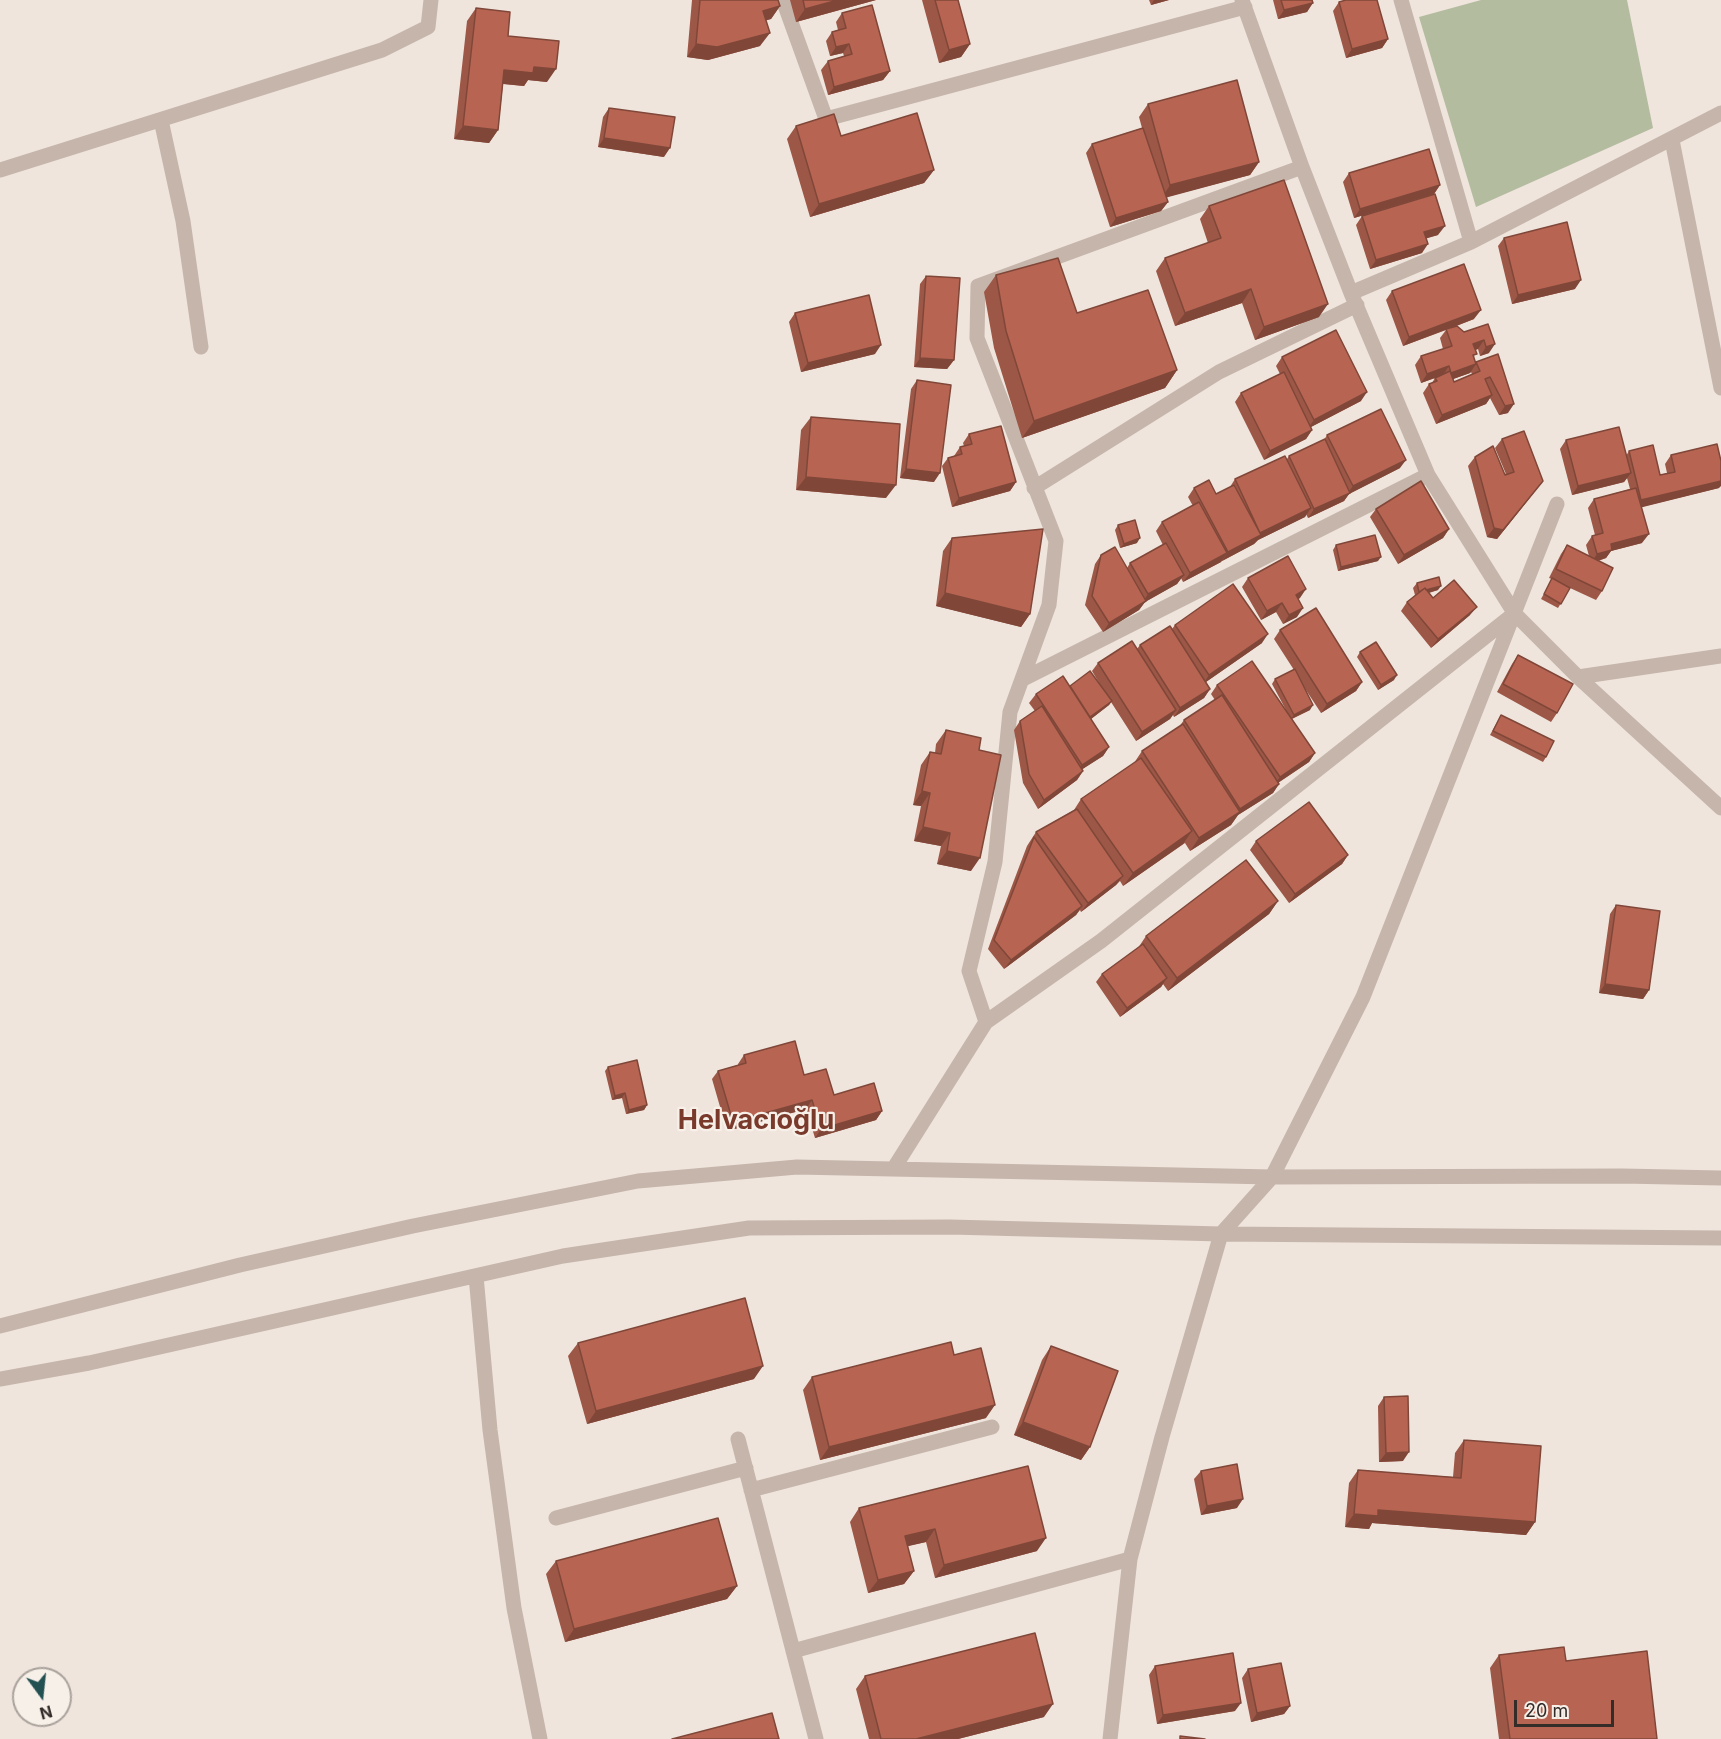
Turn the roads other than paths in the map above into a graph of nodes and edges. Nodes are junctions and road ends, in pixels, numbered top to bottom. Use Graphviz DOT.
graph roads {
  1 [pos="431,0"];
  2 [pos="783,0"];
  3 [pos="1401,0"];
  4 [pos="1244,3"];
  5 [pos="1721,113"];
  6 [pos="161,120"];
  7 [pos="1672,140"];
  8 [pos="1302,167"];
  9 [pos="0,170"];
  10 [pos="1471,242"];
  11 [pos="1354,299"];
  12 [pos="201,347"];
  13 [pos="1721,388"];
  14 [pos="1428,475"];
  15 [pos="1034,488"];
  16 [pos="1557,504"];
  17 [pos="1515,614"];
  18 [pos="1721,656"];
  19 [pos="1578,676"];
  20 [pos="1023,679"];
  21 [pos="1721,808"];
  22 [pos="986,1022"];
  23 [pos="894,1168"];
  24 [pos="1272,1177"];
  25 [pos="1721,1178"];
  26 [pos="1221,1234"];
  27 [pos="1721,1238"];
  28 [pos="476,1276"];
  29 [pos="0,1326"];
  30 [pos="0,1379"];
  31 [pos="992,1427"];
  32 [pos="738,1439"];
  33 [pos="746,1468"];
  34 [pos="752,1490"];
  35 [pos="556,1518"];
  36 [pos="1130,1559"];
  37 [pos="793,1651"];
  38 [pos="540,1739"];
  39 [pos="816,1739"];
  40 [pos="1110,1739"];
  1 -- 6 [label="street"];
  2 -- 4 [label="street"];
  3 -- 10 [label="street"];
  4 -- 8 [label="street"];
  5 -- 7 [label="street"];
  6 -- 9 [label="street"];
  6 -- 12 [label="street"];
  7 -- 10 [label="street"];
  7 -- 13 [label="street"];
  8 -- 11 [label="street"];
  8 -- 15 [label="street"];
  10 -- 11 [label="street"];
  11 -- 14 [label="street"];
  11 -- 15 [label="street"];
  14 -- 17 [label="street"];
  14 -- 20 [label="street"];
  15 -- 20 [label="street"];
  16 -- 17 [label="street"];
  17 -- 19 [label="street"];
  17 -- 22 [label="street"];
  17 -- 24 [label="street"];
  18 -- 19 [label="street"];
  19 -- 21 [label="street"];
  20 -- 22 [label="street"];
  22 -- 23 [label="street"];
  23 -- 24 [label="street"];
  23 -- 29 [label="street"];
  24 -- 25 [label="street"];
  24 -- 26 [label="street"];
  26 -- 27 [label="street"];
  26 -- 28 [label="street"];
  26 -- 36 [label="street"];
  28 -- 30 [label="street"];
  28 -- 38 [label="street"];
  31 -- 34 [label="street"];
  32 -- 33 [label="street"];
  33 -- 34 [label="street"];
  33 -- 35 [label="street"];
  34 -- 37 [label="street"];
  36 -- 37 [label="street"];
  36 -- 40 [label="street"];
  37 -- 39 [label="street"];
}
